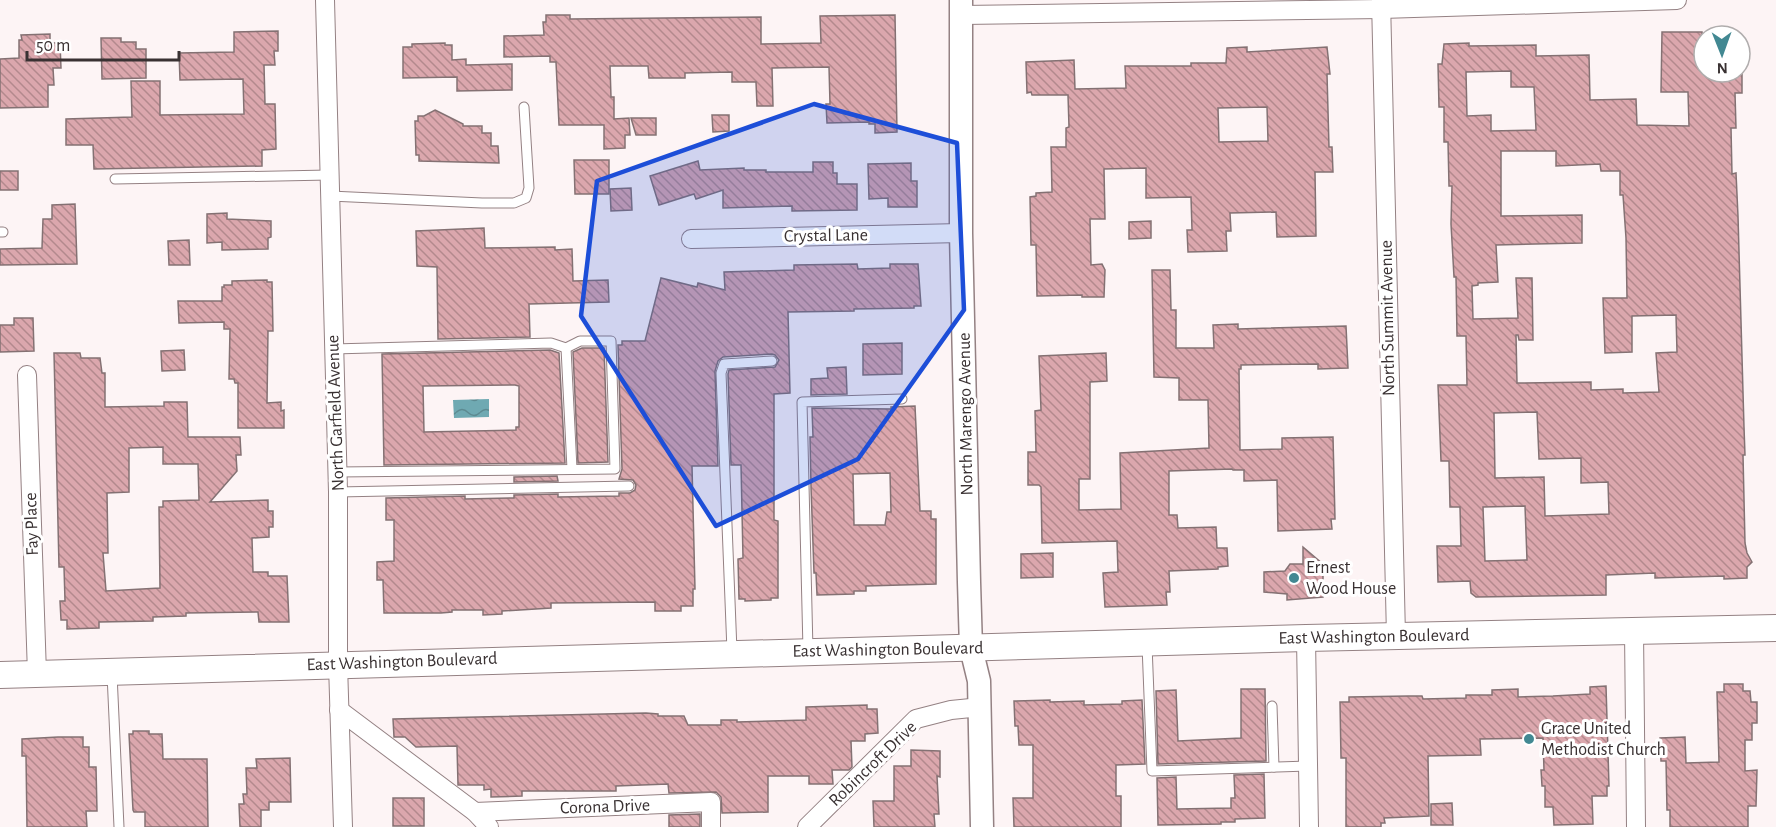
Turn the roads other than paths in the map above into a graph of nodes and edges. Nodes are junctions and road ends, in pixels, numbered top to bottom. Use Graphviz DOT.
graph roads {
  1 [pos="325,0"];
  2 [pos="1677,0"];
  3 [pos="1382,4"];
  4 [pos="962,7"];
  5 [pos="524,107"];
  6 [pos="329,176"];
  7 [pos="115,179"];
  8 [pos="330,196"];
  9 [pos="961,233"];
  10 [pos="691,239"];
  11 [pos="566,348"];
  12 [pos="333,349"];
  13 [pos="772,360"];
  14 [pos="27,375"];
  15 [pos="902,399"];
  16 [pos="572,470"];
  17 [pos="337,472"];
  18 [pos="629,486"];
  19 [pos="338,492"];
  20 [pos="1776,628"];
  21 [pos="1634,630"];
  22 [pos="1396,636"];
  23 [pos="1306,638"];
  24 [pos="1146,643"];
  25 [pos="971,648"];
  26 [pos="808,652"];
  27 [pos="733,654"];
  28 [pos="338,664"];
  29 [pos="112,671"];
  30 [pos="37,674"];
  31 [pos="0,675"];
  32 [pos="1272,706"];
  33 [pos="981,707"];
  34 [pos="339,710"];
  35 [pos="1308,766"];
  36 [pos="1274,767"];
  37 [pos="475,812"];
  38 [pos="119,827"];
  39 [pos="343,827"];
  40 [pos="489,827"];
  41 [pos="711,827"];
  42 [pos="807,827"];
  43 [pos="982,827"];
  44 [pos="1309,827"];
  45 [pos="1636,827"];
  1 -- 6 [label="street, North Garfield Avenue"];
  2 -- 3 [label="street"];
  3 -- 4 [label="street"];
  3 -- 22 [label="street, North Summit Avenue"];
  4 -- 9 [label="street, North Marengo Avenue"];
  5 -- 8 [label="lane"];
  6 -- 7 [label="lane"];
  6 -- 8 [label="street, North Garfield Avenue"];
  8 -- 12 [label="street, North Garfield Avenue"];
  9 -- 10 [label="street, Crystal Lane"];
  9 -- 25 [label="street, North Marengo Avenue"];
  11 -- 12 [label="lane"];
  11 -- 16 [label="lane"];
  11 -- 16 [label="lane"];
  12 -- 17 [label="street, North Garfield Avenue"];
  13 -- 27 [label="lane"];
  14 -- 30 [label="street, Fay Place"];
  15 -- 26 [label="lane"];
  16 -- 17 [label="lane"];
  17 -- 19 [label="street, North Garfield Avenue"];
  18 -- 19 [label="lane"];
  19 -- 28 [label="street, North Garfield Avenue"];
  20 -- 21 [label="main road, East Washington Boulevard"];
  21 -- 22 [label="main road, East Washington Boulevard"];
  21 -- 45 [label="street"];
  22 -- 23 [label="main road, East Washington Boulevard"];
  23 -- 24 [label="main road, East Washington Boulevard"];
  23 -- 35 [label="street"];
  24 -- 25 [label="main road, East Washington Boulevard"];
  24 -- 36 [label="lane"];
  25 -- 26 [label="main road, East Washington Boulevard"];
  25 -- 33 [label="street, North Marengo Avenue"];
  26 -- 27 [label="main road, East Washington Boulevard"];
  27 -- 28 [label="main road, East Washington Boulevard"];
  28 -- 29 [label="main road, East Washington Boulevard"];
  28 -- 34 [label="street, North Garfield Avenue"];
  29 -- 30 [label="main road, East Washington Boulevard"];
  29 -- 38 [label="lane"];
  30 -- 31 [label="main road, East Washington Boulevard"];
  32 -- 36 [label="lane"];
  33 -- 42 [label="street, Robincroft Drive"];
  33 -- 43 [label="street, North Marengo Avenue"];
  34 -- 37 [label="street"];
  34 -- 39 [label="street, North Garfield Avenue"];
  35 -- 36 [label="lane"];
  35 -- 44 [label="street"];
  37 -- 40 [label="street"];
  37 -- 41 [label="street, Corona Drive"];
}
